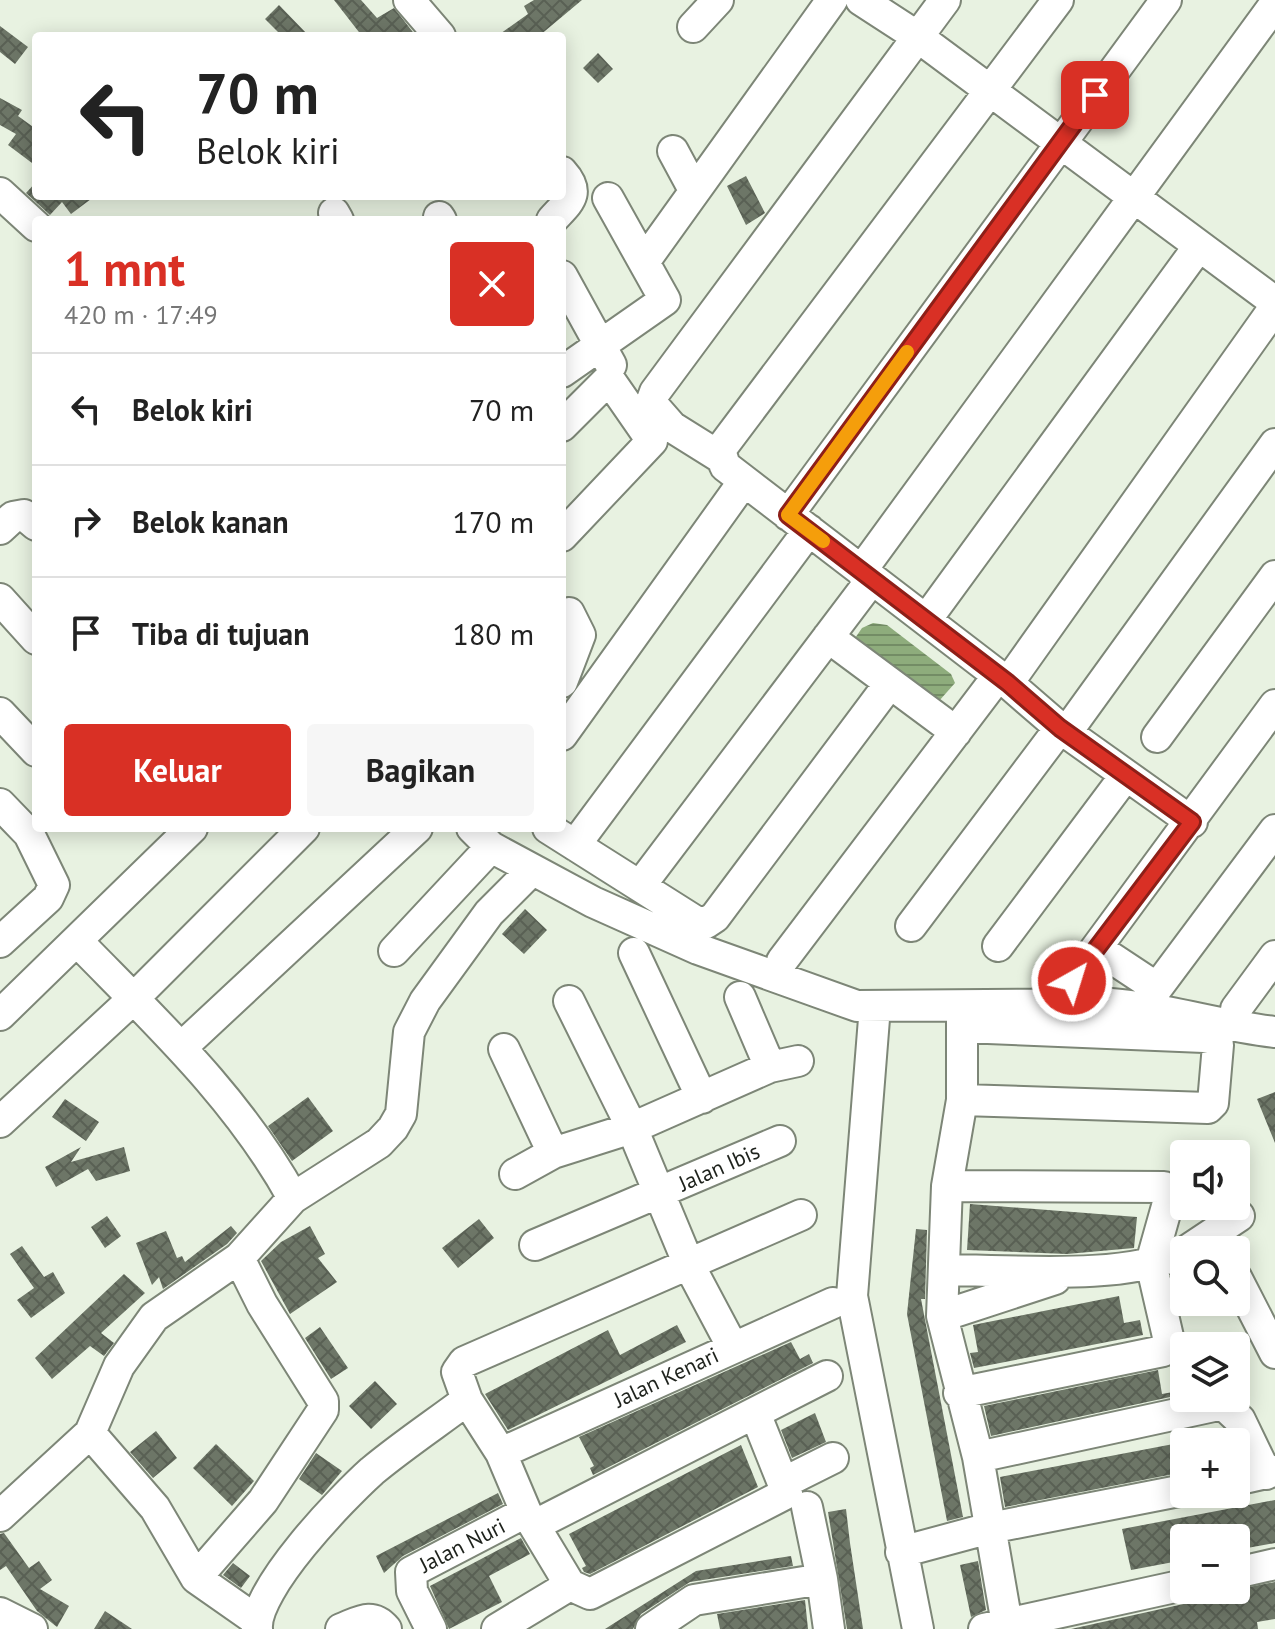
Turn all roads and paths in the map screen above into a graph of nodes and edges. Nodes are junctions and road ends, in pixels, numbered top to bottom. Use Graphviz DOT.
graph roads {
  1 [pos="409,0"];
  2 [pos="718,0"];
  3 [pos="832,0"];
  4 [pos="861,0"];
  5 [pos="945,0"];
  6 [pos="1058,0"];
  7 [pos="1166,0"];
  8 [pos="1270,22"];
  9 [pos="693,27"];
  10 [pos="437,32"];
  11 [pos="918,37"];
  12 [pos="990,91"];
  13 [pos="1059,143"];
  14 [pos="673,151"];
  15 [pos="566,177"];
  16 [pos="694,190"];
  17 [pos="0,193"];
  18 [pos="1132,197"];
  19 [pos="608,198"];
  20 [pos="556,216"];
  21 [pos="32,222"];
  22 [pos="1199,246"];
  23 [pos="644,262"];
  24 [pos="566,283"];
  25 [pos="1275,304"];
  26 [pos="601,347"];
  27 [pos="566,369"];
  28 [pos="639,406"];
  29 [pos="566,422"];
  30 [pos="1275,444"];
  31 [pos="720,457"];
  32 [pos="744,481"];
  33 [pos="32,522"];
  34 [pos="798,523"];
  35 [pos="0,529"];
  36 [pos="566,532"];
  37 [pos="866,575"];
  38 [pos="1275,576"];
  39 [pos="0,599"];
  40 [pos="569,613"];
  41 [pos="926,620"];
  42 [pos="32,635"];
  43 [pos="828,637"];
  44 [pos="566,672"];
  45 [pos="1003,679"];
  46 [pos="890,683"];
  47 [pos="1275,705"];
  48 [pos="0,713"];
  49 [pos="566,729"];
  50 [pos="1063,730"];
  51 [pos="956,732"];
  52 [pos="1157,737"];
  53 [pos="32,747"];
  54 [pos="1126,775"];
  55 [pos="0,804"];
  56 [pos="1192,822"];
  57 [pos="32,829"];
  58 [pos="1275,830"];
  59 [pos="34,832"];
  60 [pos="188,832"];
  61 [pos="300,832"];
  62 [pos="413,832"];
  63 [pos="554,832"];
  64 [pos="481,834"];
  65 [pos="575,845"];
  66 [pos="532,870"];
  67 [pos="640,886"];
  68 [pos="911,926"];
  69 [pos="77,941"];
  70 [pos="0,942"];
  71 [pos="998,946"];
  72 [pos="1098,949"];
  73 [pos="394,951"];
  74 [pos="634,953"];
  75 [pos="782,961"];
  76 [pos="1270,975"];
  77 [pos="1072,981"];
  78 [pos="740,997"];
  79 [pos="133,999"];
  80 [pos="569,1001"];
  81 [pos="875,1006"];
  82 [pos="1236,1009"];
  83 [pos="0,1015"];
  84 [pos="962,1016"];
  85 [pos="1275,1032"];
  86 [pos="183,1046"];
  87 [pos="504,1049"];
  88 [pos="702,1098"];
  89 [pos="962,1100"];
  90 [pos="0,1122"];
  91 [pos="632,1128"];
  92 [pos="780,1141"];
  93 [pos="553,1153"];
  94 [pos="515,1174"];
  95 [pos="947,1186"];
  96 [pos="659,1194"];
  97 [pos="293,1198"];
  98 [pos="801,1215"];
  99 [pos="1234,1220"];
  100 [pos="1213,1236"];
  101 [pos="535,1245"];
  102 [pos="1170,1257"];
  103 [pos="239,1258"];
  104 [pos="1151,1263"];
  105 [pos="689,1265"];
  106 [pos="945,1270"];
  107 [pos="1080,1271"];
  108 [pos="833,1303"];
  109 [pos="1250,1304"];
  110 [pos="942,1316"];
  111 [pos="732,1346"];
  112 [pos="1275,1353"];
  113 [pos="827,1376"];
  114 [pos="959,1393"];
  115 [pos="473,1409"];
  116 [pos="755,1413"];
  117 [pos="90,1433"];
  118 [pos="501,1453"];
  119 [pos="978,1457"];
  120 [pos="833,1458"];
  121 [pos="1270,1472"];
  122 [pos="1250,1477"];
  123 [pos="785,1482"];
  124 [pos="1170,1493"];
  125 [pos="807,1507"];
  126 [pos="0,1516"];
  127 [pos="531,1519"];
  128 [pos="990,1528"];
  129 [pos="901,1552"];
  130 [pos="1275,1564"];
  131 [pos="1250,1570"];
  132 [pos="196,1578"];
  133 [pos="822,1579"];
  134 [pos="570,1585"];
  135 [pos="1170,1588"];
  136 [pos="0,1613"];
  137 [pos="256,1624"];
  138 [pos="996,1626"];
  139 [pos="32,1629"];
  140 [pos="341,1629"];
  141 [pos="386,1629"];
  142 [pos="431,1629"];
  143 [pos="497,1629"];
  144 [pos="651,1629"];
  145 [pos="829,1629"];
  146 [pos="918,1629"];
  1 -- 10 [label="street"];
  2 -- 9 [label="street"];
  3 -- 16 [label="street"];
  4 -- 11 [label="street"];
  5 -- 11 [label="street"];
  6 -- 12 [label="street"];
  7 -- 13 [label="street"];
  8 -- 18 [label="street"];
  11 -- 12 [label="street"];
  11 -- 31 [label="street"];
  12 -- 13 [label="street"];
  12 -- 31 [label="street"];
  13 -- 18 [label="street"];
  13 -- 34 [label="street"];
  14 -- 16 [label="street"];
  15 -- 20 [label="street"];
  16 -- 23 [label="street"];
  17 -- 21 [label="street"];
  18 -- 22 [label="street"];
  18 -- 37 [label="street"];
  19 -- 23 [label="street"];
  22 -- 25 [label="street"];
  22 -- 41 [label="street"];
  23 -- 26 [label="street"];
  24 -- 26 [label="street"];
  25 -- 45 [label="street"];
  26 -- 27 [label="street"];
  26 -- 28 [label="street"];
  29 -- 36 [label="street"];
  30 -- 50 [label="street"];
  31 -- 32 [label="street"];
  32 -- 34 [label="street"];
  32 -- 49 [label="street"];
  33 -- 35 [label="street"];
  34 -- 37 [label="street"];
  34 -- 65 [label="street"];
  37 -- 41 [label="street"];
  37 -- 43 [label="street"];
  38 -- 52 [label="street"];
  39 -- 42 [label="street"];
  40 -- 44 [label="street"];
  41 -- 45 [label="street"];
  43 -- 46 [label="street"];
  43 -- 67 [label="street"];
  45 -- 50 [label="street"];
  45 -- 51 [label="street"];
  46 -- 51 [label="street"];
  46 -- 67 [label="street"];
  47 -- 56 [label="street"];
  48 -- 53 [label="street"];
  50 -- 54 [label="street"];
  50 -- 68 [label="street"];
  51 -- 75 [label="street"];
  54 -- 56 [label="street"];
  54 -- 71 [label="street"];
  55 -- 57 [label="street"];
  56 -- 72 [label="street"];
  58 -- 72 [label="street"];
  59 -- 70 [label="street"];
  60 -- 69 [label="street"];
  61 -- 79 [label="street"];
  62 -- 86 [label="street"];
  63 -- 65 [label="street"];
  64 -- 66 [label="street"];
  64 -- 73 [label="street"];
  65 -- 67 [label="street"];
  66 -- 81 [label="street"];
  66 -- 97 [label="street"];
  69 -- 79 [label="street"];
  69 -- 83 [label="street"];
  72 -- 77 [label="street"];
  74 -- 88 [label="street"];
  76 -- 82 [label="street"];
  78 -- 88 [label="street"];
  79 -- 86 [label="street"];
  79 -- 90 [label="street"];
  80 -- 91 [label="street"];
  81 -- 84 [label="street"];
  81 -- 129 [label="street"];
  84 -- 85 [label="street"];
  84 -- 89 [label="street"];
  84 -- 89 [label="street"];
  86 -- 97 [label="street"];
  87 -- 93 [label="street"];
  88 -- 91 [label="street"];
  89 -- 95 [label="street"];
  91 -- 93 [label="street"];
  91 -- 96 [label="street"];
  92 -- 96 [label="street, Jalan Ibis"];
  93 -- 94 [label="street"];
  95 -- 104 [label="street"];
  95 -- 106 [label="street"];
  96 -- 101 [label="street, Jalan Ibis"];
  96 -- 105 [label="street"];
  97 -- 103 [label="street"];
  98 -- 105 [label="street"];
  99 -- 100 [label="street"];
  102 -- 104 [label="street"];
  103 -- 117 [label="street"];
  103 -- 132 [label="street"];
  104 -- 107 [label="street"];
  104 -- 114 [label="street"];
  105 -- 111 [label="street"];
  105 -- 115 [label="street"];
  106 -- 107 [label="street"];
  106 -- 110 [label="street"];
  107 -- 110 [label="street"];
  108 -- 111 [label="street, Jalan Kenari"];
  109 -- 112 [label="street"];
  110 -- 114 [label="street"];
  111 -- 118 [label="street, Jalan Kenari"];
  113 -- 116 [label="street"];
  114 -- 119 [label="street"];
  115 -- 118 [label="street"];
  115 -- 137 [label="street"];
  116 -- 123 [label="street"];
  116 -- 127 [label="street"];
  117 -- 126 [label="street"];
  117 -- 132 [label="street"];
  118 -- 127 [label="street"];
  119 -- 121 [label="street"];
  119 -- 128 [label="street"];
  120 -- 123 [label="street"];
  121 -- 122 [label="street"];
  123 -- 134 [label="street"];
  124 -- 128 [label="street"];
  125 -- 133 [label="street"];
  127 -- 134 [label="street"];
  127 -- 142 [label="street, Jalan Nuri"];
  128 -- 129 [label="street"];
  128 -- 138 [label="street"];
  129 -- 146 [label="street"];
  130 -- 131 [label="street"];
  132 -- 137 [label="street"];
  133 -- 144 [label="street"];
  133 -- 145 [label="street"];
  134 -- 143 [label="street"];
  135 -- 138 [label="street"];
  136 -- 139 [label="street"];
  140 -- 141 [label="street"];
}
